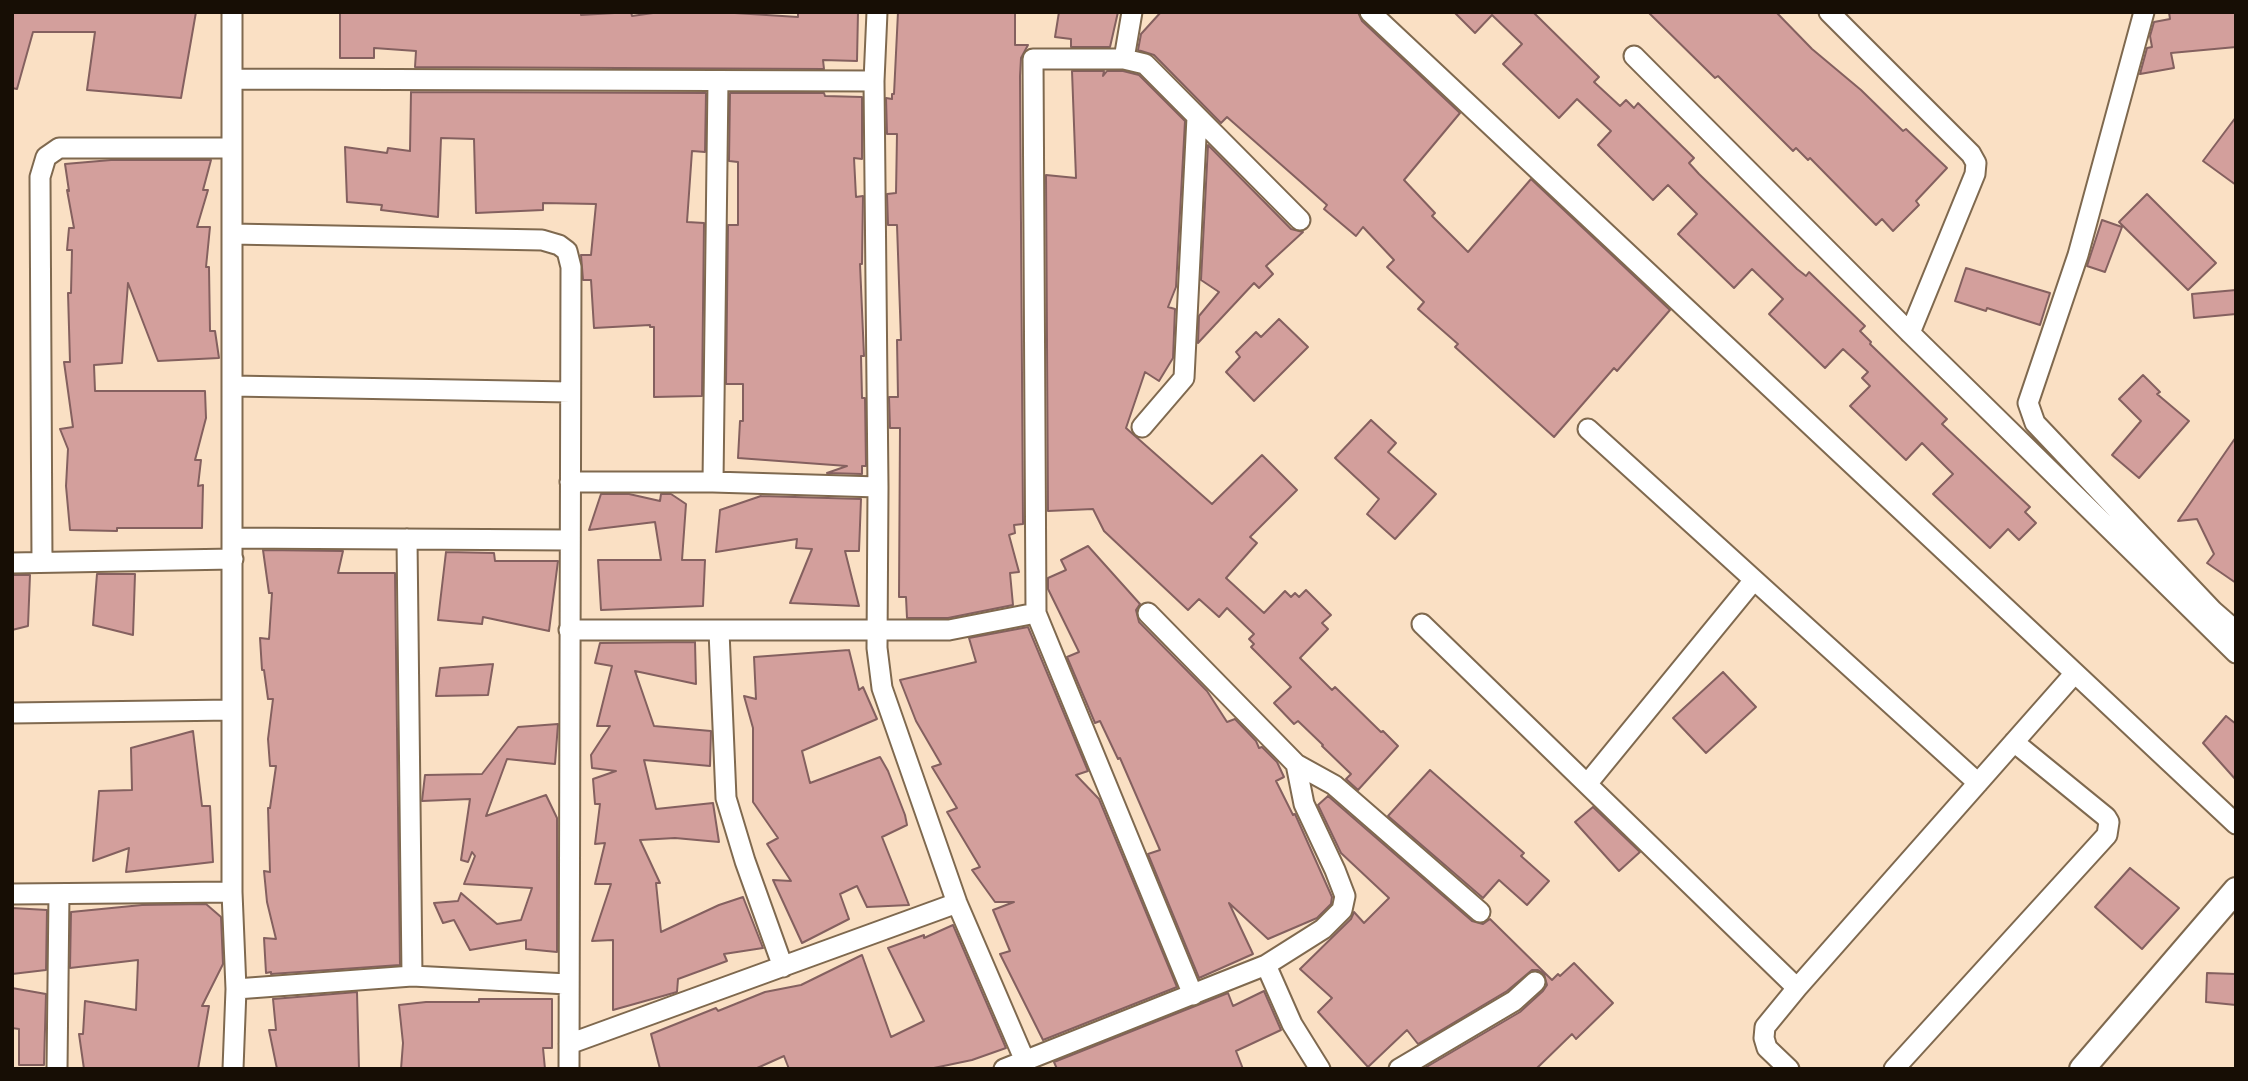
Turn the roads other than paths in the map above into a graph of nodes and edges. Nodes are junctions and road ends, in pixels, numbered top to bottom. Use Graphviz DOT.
graph roads {
  1 [pos="232,12"];
  2 [pos="877,12"];
  3 [pos="1132,12"];
  4 [pos="1370,12"];
  5 [pos="1829,12"];
  6 [pos="2144,12"];
  7 [pos="1634,56"];
  8 [pos="1124,59"];
  9 [pos="232,79"];
  10 [pos="718,81"];
  11 [pos="874,82"];
  12 [pos="1197,117"];
  13 [pos="232,148"];
  14 [pos="1300,220"];
  15 [pos="232,234"];
  16 [pos="1910,333"];
  17 [pos="232,386"];
  18 [pos="570,392"];
  19 [pos="1142,427"];
  20 [pos="1588,429"];
  21 [pos="570,482"];
  22 [pos="713,482"];
  23 [pos="878,487"];
  24 [pos="232,538"];
  25 [pos="407,539"];
  26 [pos="569,540"];
  27 [pos="233,559"];
  28 [pos="42,562"];
  29 [pos="12,563"];
  30 [pos="1754,580"];
  31 [pos="1036,613"];
  32 [pos="1148,613"];
  33 [pos="1422,624"];
  34 [pos="569,630"];
  35 [pos="719,631"];
  36 [pos="2236,631"];
  37 [pos="877,632"];
  38 [pos="2236,653"];
  39 [pos="2075,673"];
  40 [pos="232,709"];
  41 [pos="12,713"];
  42 [pos="2014,741"];
  43 [pos="1296,764"];
  44 [pos="1978,783"];
  45 [pos="1587,784"];
  46 [pos="2236,824"];
  47 [pos="2236,890"];
  48 [pos="232,891"];
  49 [pos="12,894"];
  50 [pos="59,894"];
  51 [pos="957,904"];
  52 [pos="1480,912"];
  53 [pos="1266,965"];
  54 [pos="783,967"];
  55 [pos="412,976"];
  56 [pos="1535,982"];
  57 [pos="568,984"];
  58 [pos="1797,988"];
  59 [pos="236,989"];
  60 [pos="1193,995"];
  61 [pos="569,1044"];
  62 [pos="1025,1061"];
  63 [pos="57,1069"];
  64 [pos="233,1069"];
  65 [pos="569,1069"];
  66 [pos="1004,1069"];
  67 [pos="1320,1069"];
  68 [pos="1399,1069"];
  69 [pos="1789,1069"];
  70 [pos="1894,1069"];
  71 [pos="2082,1069"];
  1 -- 9 [label="street"];
  2 -- 11 [label="street"];
  3 -- 8 [label="street"];
  4 -- 39 [label="street"];
  5 -- 16 [label="street"];
  6 -- 36 [label="street"];
  7 -- 16 [label="street"];
  8 -- 12 [label="street"];
  8 -- 31 [label="street"];
  9 -- 10 [label="street"];
  9 -- 13 [label="street"];
  10 -- 11 [label="street"];
  10 -- 22 [label="street"];
  11 -- 23 [label="street"];
  12 -- 14 [label="street"];
  12 -- 19 [label="street"];
  13 -- 15 [label="street"];
  13 -- 28 [label="street"];
  15 -- 17 [label="street"];
  15 -- 18 [label="street"];
  16 -- 38 [label="street"];
  17 -- 18 [label="street"];
  17 -- 24 [label="street"];
  18 -- 21 [label="street"];
  20 -- 30 [label="street"];
  21 -- 22 [label="street"];
  21 -- 26 [label="street"];
  22 -- 23 [label="street"];
  23 -- 37 [label="street"];
  24 -- 25 [label="street"];
  24 -- 27 [label="street"];
  25 -- 26 [label="street"];
  25 -- 55 [label="street"];
  26 -- 34 [label="street"];
  27 -- 28 [label="street"];
  27 -- 40 [label="street"];
  28 -- 29 [label="street"];
  30 -- 44 [label="street"];
  30 -- 45 [label="street"];
  31 -- 37 [label="street"];
  31 -- 60 [label="street"];
  32 -- 43 [label="street"];
  33 -- 45 [label="street"];
  34 -- 35 [label="street"];
  34 -- 57 [label="street"];
  35 -- 37 [label="street"];
  35 -- 54 [label="street"];
  37 -- 51 [label="street"];
  39 -- 42 [label="street"];
  39 -- 46 [label="street"];
  40 -- 41 [label="street"];
  40 -- 48 [label="street"];
  42 -- 44 [label="street"];
  42 -- 70 [label="street"];
  43 -- 52 [label="street"];
  43 -- 53 [label="street"];
  44 -- 58 [label="street"];
  45 -- 58 [label="street"];
  47 -- 71 [label="street"];
  48 -- 50 [label="street"];
  48 -- 59 [label="street"];
  49 -- 50 [label="street"];
  50 -- 63 [label="street"];
  51 -- 54 [label="street"];
  51 -- 62 [label="street"];
  53 -- 60 [label="street"];
  53 -- 67 [label="street"];
  54 -- 61 [label="street"];
  55 -- 57 [label="street"];
  55 -- 59 [label="street"];
  56 -- 68 [label="street"];
  57 -- 61 [label="street"];
  58 -- 69 [label="street"];
  59 -- 64 [label="street"];
  60 -- 62 [label="street"];
  61 -- 65 [label="street"];
  62 -- 66 [label="street"];
}
